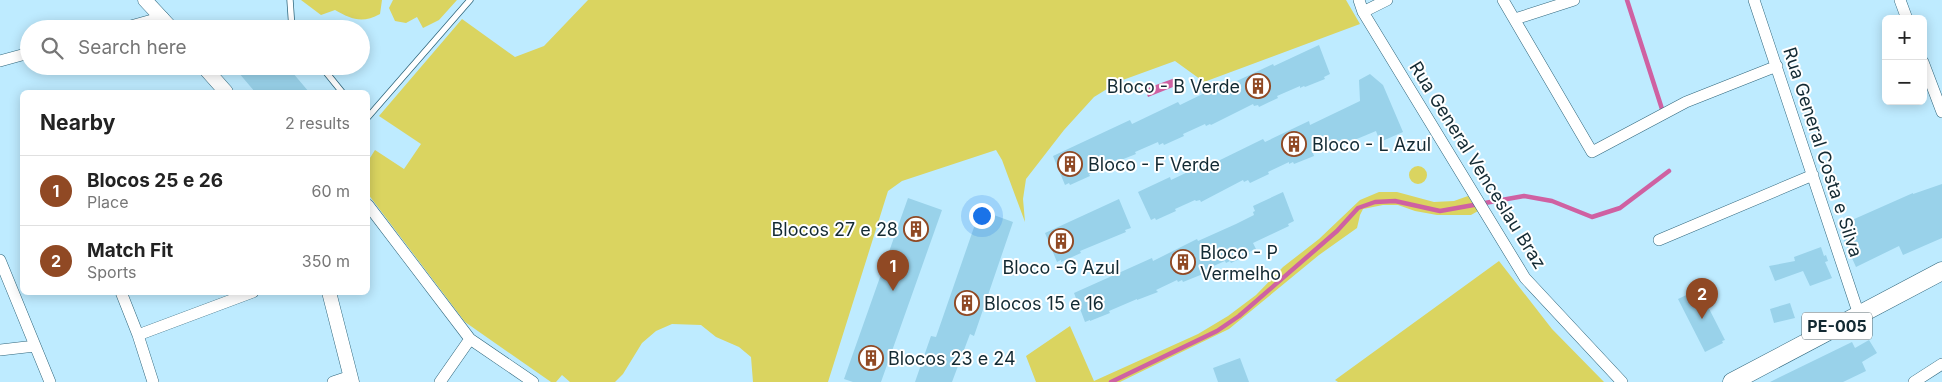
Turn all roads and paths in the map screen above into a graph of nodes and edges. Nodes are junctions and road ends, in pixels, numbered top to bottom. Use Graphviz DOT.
graph roads {
  1 [pos="145,0"];
  2 [pos="290,0"];
  3 [pos="470,0"];
  4 [pos="1359,0"];
  5 [pos="1387,0"];
  6 [pos="1503,0"];
  7 [pos="1574,0"];
  8 [pos="1754,0"];
  9 [pos="1900,0"];
  10 [pos="1363,12"];
  11 [pos="1906,15"];
  12 [pos="163,17"];
  13 [pos="1515,19"];
  14 [pos="152,20"];
  15 [pos="165,20"];
  16 [pos="291,20"];
  17 [pos="20,55"];
  18 [pos="0,61"];
  19 [pos="1777,66"];
  20 [pos="1927,73"];
  21 [pos="211,75"];
  22 [pos="328,75"];
  23 [pos="224,90"];
  24 [pos="340,90"];
  25 [pos="1942,112"];
  26 [pos="370,115"];
  27 [pos="1813,175"];
  28 [pos="370,208"];
  29 [pos="1660,243"];
  30 [pos="0,260"];
  31 [pos="1942,271"];
  32 [pos="122,295"];
  33 [pos="245,295"];
  34 [pos="330,295"];
  35 [pos="1859,315"];
  36 [pos="138,335"];
  37 [pos="470,339"];
  38 [pos="35,346"];
  39 [pos="0,350"];
  40 [pos="1942,364"];
  41 [pos="352,379"];
  42 [pos="50,382"];
  43 [pos="153,382"];
  44 [pos="333,382"];
  45 [pos="440,382"];
  46 [pos="533,382"];
  47 [pos="1622,382"];
  48 [pos="1732,382"];
  49 [pos="1914,382"];
  1 -- 12 [label="street"];
  2 -- 16 [label="lane"];
  3 -- 26 [label="lane"];
  4 -- 10 [label="street, Rua General Venceslau Braz"];
  5 -- 10 [label="street"];
  6 -- 13 [label="street"];
  7 -- 13 [label="street"];
  8 -- 19 [label="street, Rua General Costa e Silva"];
  9 -- 11 [label="street"];
  10 -- 47 [label="street, Rua General Venceslau Braz"];
  12 -- 14 [label="street"];
  12 -- 15 [label="street"];
  13 -- 19 [label="street"];
  17 -- 18 [label="street"];
  19 -- 27 [label="street, Rua General Costa e Silva"];
  20 -- 25 [label="street"];
  21 -- 23 [label="street"];
  22 -- 24 [label="lane"];
  27 -- 29 [label="street"];
  27 -- 35 [label="street, Rua General Costa e Silva"];
  28 -- 37 [label="street"];
  30 -- 38 [label="street"];
  31 -- 35 [label="main road, PE-005"];
  32 -- 36 [label="street"];
  33 -- 36 [label="street"];
  34 -- 41 [label="street"];
  35 -- 48 [label="main road, PE-005"];
  36 -- 43 [label="street"];
  37 -- 45 [label="street"];
  37 -- 46 [label="street"];
  38 -- 39 [label="street"];
  38 -- 42 [label="street"];
  40 -- 49 [label="street"];
  41 -- 44 [label="street"];
}
